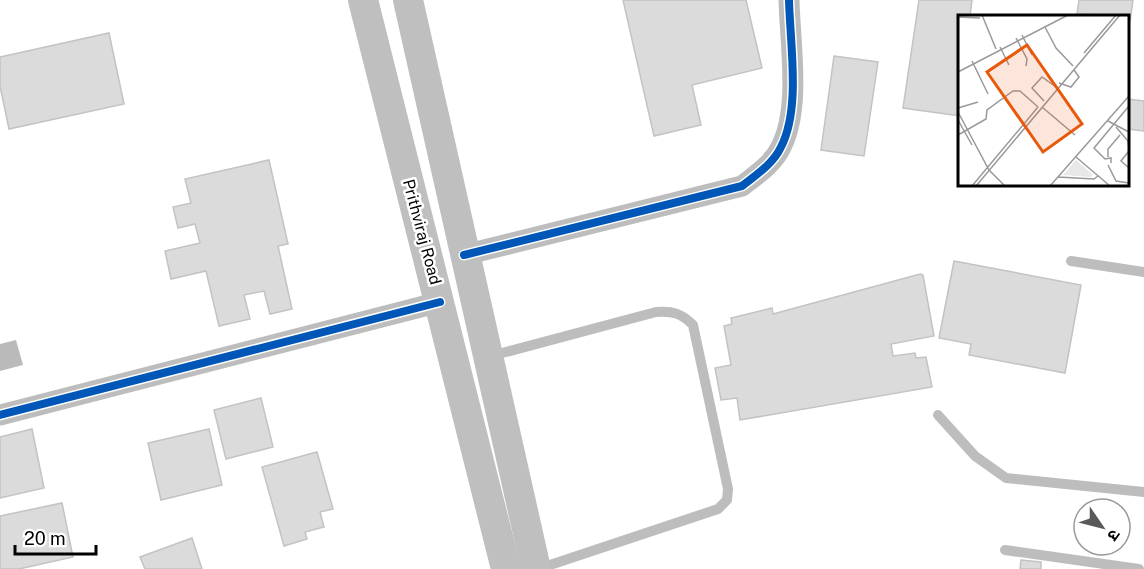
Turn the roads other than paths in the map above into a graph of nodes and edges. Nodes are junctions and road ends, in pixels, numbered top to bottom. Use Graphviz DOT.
graph roads {
  1 [pos="363,0"];
  2 [pos="408,0"];
  3 [pos="789,0"];
  4 [pos="464,255"];
  5 [pos="1071,261"];
  6 [pos="1144,272"];
  7 [pos="440,302"];
  8 [pos="488,356"];
  9 [pos="0,415"];
  10 [pos="938,415"];
  11 [pos="1144,492"];
  12 [pos="1005,550"];
  13 [pos="506,569"];
  14 [pos="537,569"];
  15 [pos="1138,569"];
  1 -- 7 [label="main road, Prithviraj Road"];
  2 -- 4 [label="main road, Prithviraj Road"];
  3 -- 4 [label="street"];
  4 -- 8 [label="main road, Prithviraj Road"];
  5 -- 6 [label="lane"];
  7 -- 9 [label="street"];
  7 -- 13 [label="main road, Prithviraj Road"];
  8 -- 14 [label="main road, Prithviraj Road"];
  8 -- 14 [label="lane"];
  10 -- 11 [label="lane"];
  12 -- 15 [label="lane"];
}
